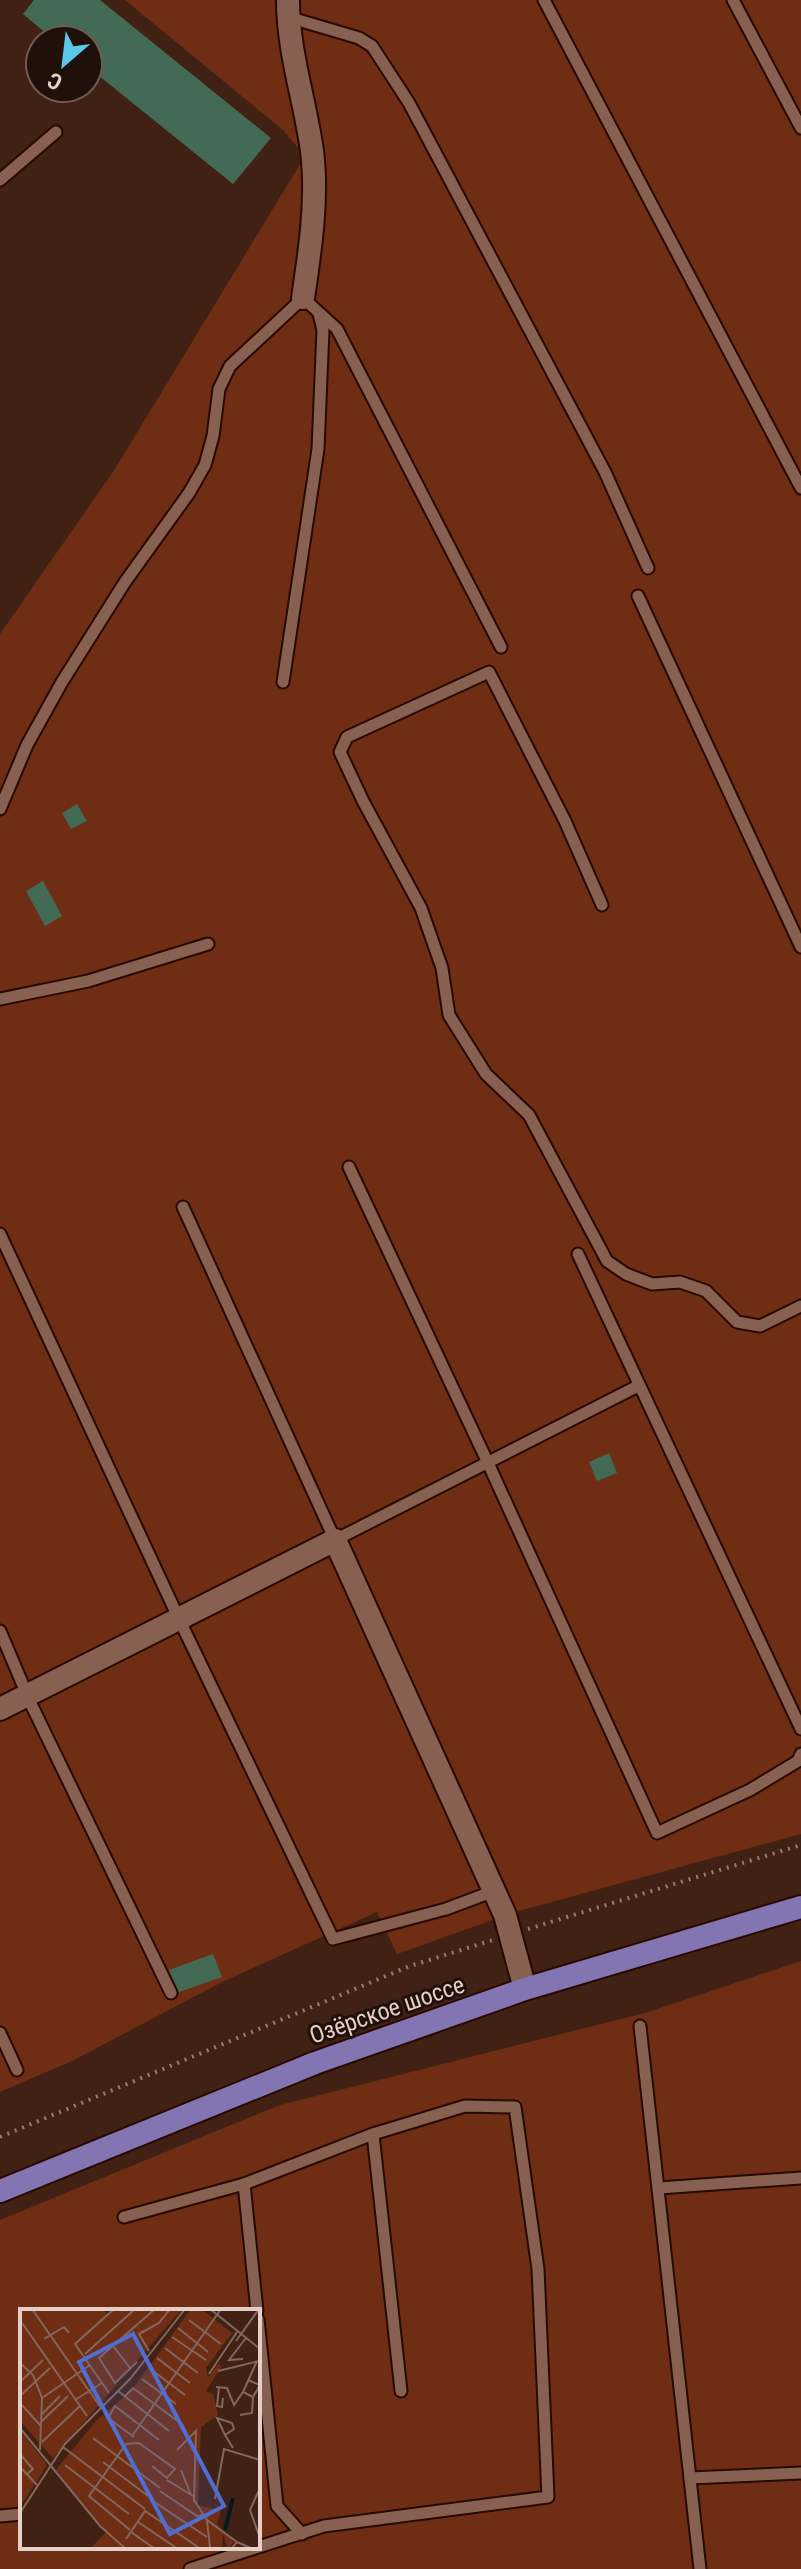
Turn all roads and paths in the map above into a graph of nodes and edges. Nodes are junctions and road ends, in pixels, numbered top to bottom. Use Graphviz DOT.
graph roads {
  1 [pos="544,0"];
  2 [pos="733,0"];
  3 [pos="288,8"];
  4 [pos="801,128"];
  5 [pos="56,132"];
  6 [pos="0,180"];
  7 [pos="311,306"];
  8 [pos="801,488"];
  9 [pos="648,568"];
  10 [pos="638,596"];
  11 [pos="501,647"];
  12 [pos="283,682"];
  13 [pos="0,809"];
  14 [pos="602,905"];
  15 [pos="208,944"];
  16 [pos="801,947"];
  17 [pos="0,999"];
  18 [pos="349,1167"];
  19 [pos="183,1207"];
  20 [pos="0,1234"];
  21 [pos="578,1254"];
  22 [pos="801,1306"];
  23 [pos="638,1386"];
  24 [pos="488,1463"];
  25 [pos="335,1540"];
  26 [pos="179,1619"];
  27 [pos="0,1631"];
  28 [pos="29,1694"];
  29 [pos="0,1709"];
  30 [pos="801,1729"];
  31 [pos="801,1754"];
  32 [pos="801,1845"];
  33 [pos="494,1891"];
  34 [pos="801,1907"];
  35 [pos="510,1935"];
  36 [pos="525,1989"];
  37 [pos="171,1993"];
  38 [pos="640,2026"];
  39 [pos="0,2033"];
  40 [pos="17,2070"];
  41 [pos="373,2134"];
  42 [pos="0,2137"];
  43 [pos="801,2178"];
  44 [pos="244,2184"];
  45 [pos="659,2188"];
  46 [pos="0,2191"];
  47 [pos="124,2217"];
  48 [pos="257,2309"];
  49 [pos="260,2339"];
  50 [pos="401,2391"];
  51 [pos="801,2473"];
  52 [pos="690,2478"];
  53 [pos="20,2514"];
  54 [pos="0,2516"];
  55 [pos="302,2534"];
  56 [pos="260,2547"];
  57 [pos="254,2549"];
  58 [pos="190,2569"];
  59 [pos="700,2569"];
  1 -- 8 [label="lane"];
  2 -- 4 [label="lane"];
  3 -- 7 [label="street"];
  3 -- 9 [label="lane"];
  5 -- 6 [label="lane"];
  7 -- 11 [label="lane"];
  7 -- 12 [label="lane"];
  7 -- 13 [label="lane"];
  10 -- 16 [label="lane"];
  14 -- 22 [label="lane"];
  15 -- 17 [label="lane"];
  18 -- 24 [label="lane"];
  19 -- 25 [label="lane"];
  20 -- 26 [label="lane"];
  21 -- 23 [label="lane"];
  23 -- 24 [label="lane"];
  23 -- 30 [label="lane"];
  24 -- 25 [label="lane"];
  24 -- 31 [label="lane"];
  25 -- 26 [label="street"];
  25 -- 33 [label="street"];
  26 -- 28 [label="street"];
  26 -- 33 [label="lane"];
  27 -- 28 [label="lane"];
  28 -- 29 [label="street"];
  28 -- 37 [label="lane"];
  32 -- 35 [label="path"];
  33 -- 35 [label="street"];
  34 -- 36 [label="main road, Озёрское шоссе"];
  35 -- 36 [label="street"];
  35 -- 42 [label="path"];
  36 -- 46 [label="main road, Озёрское шоссе"];
  38 -- 45 [label="lane"];
  39 -- 40 [label="lane"];
  41 -- 44 [label="lane"];
  41 -- 50 [label="lane"];
  41 -- 55 [label="lane"];
  43 -- 45 [label="lane"];
  44 -- 47 [label="lane"];
  44 -- 48 [label="lane"];
  45 -- 52 [label="lane"];
  49 -- 55 [label="lane"];
  51 -- 52 [label="lane"];
  52 -- 59 [label="lane"];
  53 -- 54 [label="lane"];
  55 -- 56 [label="lane"];
  57 -- 58 [label="lane"];
}
